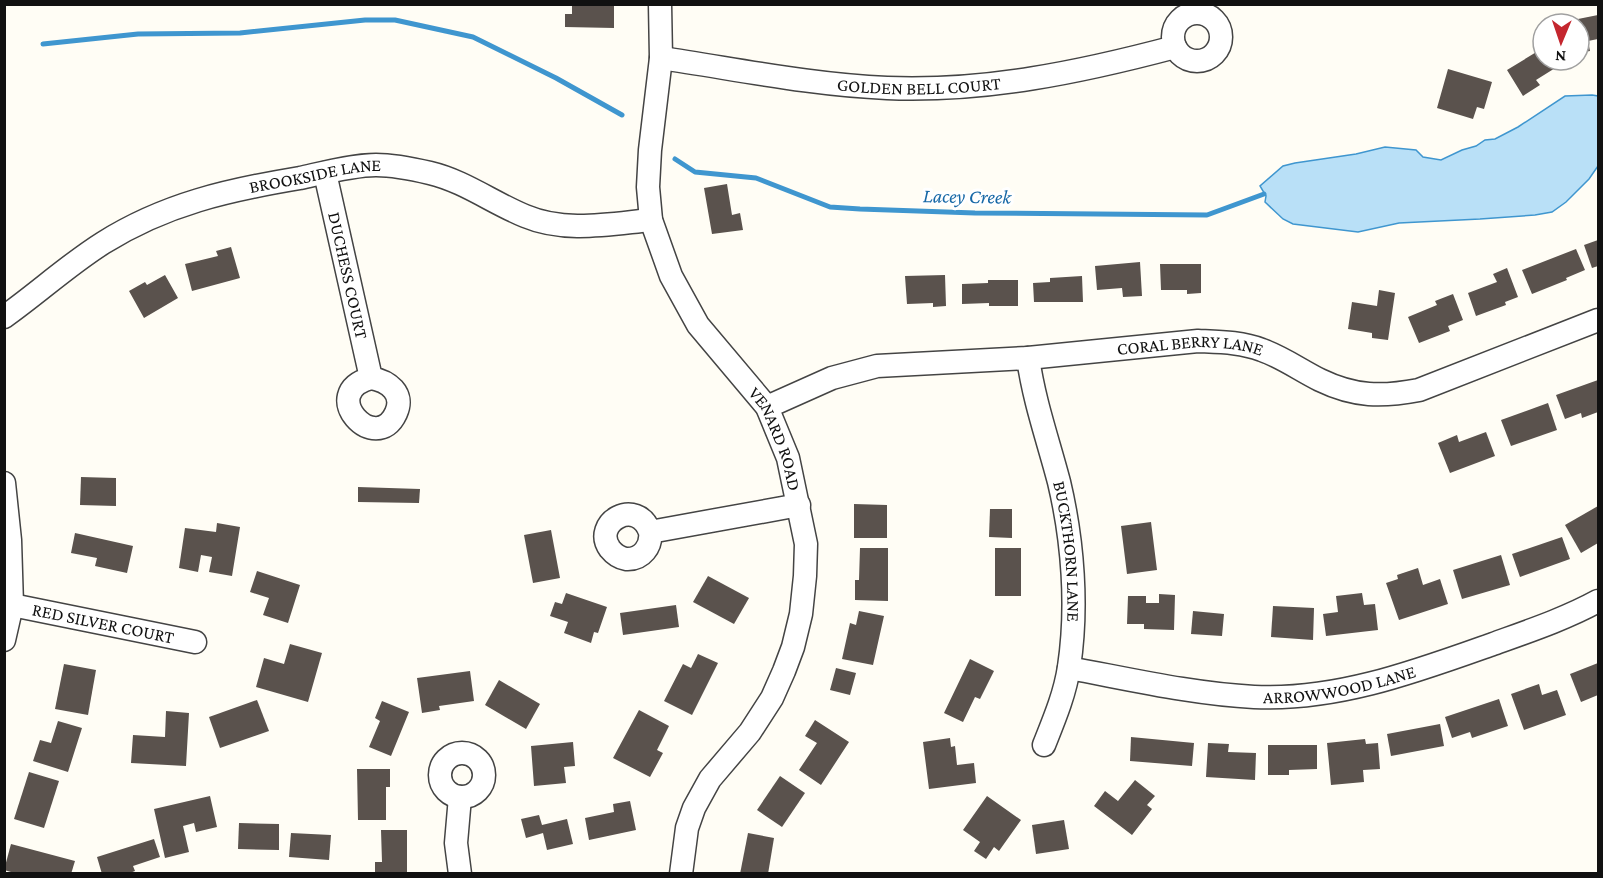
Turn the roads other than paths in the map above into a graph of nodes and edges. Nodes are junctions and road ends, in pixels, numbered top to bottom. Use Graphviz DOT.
graph roads {
  1 [pos="660,4"];
  2 [pos="1175,47"];
  3 [pos="661,58"];
  4 [pos="325,173"];
  5 [pos="651,220"];
  6 [pos="4,317"];
  7 [pos="1599,320"];
  8 [pos="1028,358"];
  9 [pos="371,378"];
  10 [pos="767,407"];
  11 [pos="4,483"];
  12 [pos="799,505"];
  13 [pos="650,532"];
  14 [pos="1599,601"];
  15 [pos="12,605"];
  16 [pos="4,640"];
  17 [pos="195,642"];
  18 [pos="1069,668"];
  19 [pos="1044,745"];
  20 [pos="460,797"];
  21 [pos="460,873"];
  22 [pos="681,873"];
  1 -- 3 [label="street, VENARD ROAD"];
  2 -- 3 [label="street, GOLDEN BELL COURT"];
  3 -- 5 [label="street, VENARD ROAD"];
  4 -- 5 [label="street, BROOKSIDE LANE"];
  4 -- 6 [label="street, BROOKSIDE LANE"];
  4 -- 9 [label="street, DUCHESS COURT"];
  5 -- 10 [label="street, VENARD ROAD"];
  7 -- 8 [label="street, CORAL BERRY LANE"];
  8 -- 10 [label="street, CORAL BERRY LANE"];
  8 -- 18 [label="street, BUCKTHORN LANE"];
  10 -- 12 [label="street, VENARD ROAD"];
  11 -- 15 [label="street"];
  12 -- 13 [label="street"];
  12 -- 22 [label="street, VENARD ROAD"];
  14 -- 18 [label="street, ARROWWOOD LANE"];
  15 -- 16 [label="street"];
  15 -- 17 [label="street, RED SILVER COURT"];
  18 -- 19 [label="street, BUCKTHORN LANE"];
  20 -- 21 [label="street"];
}
